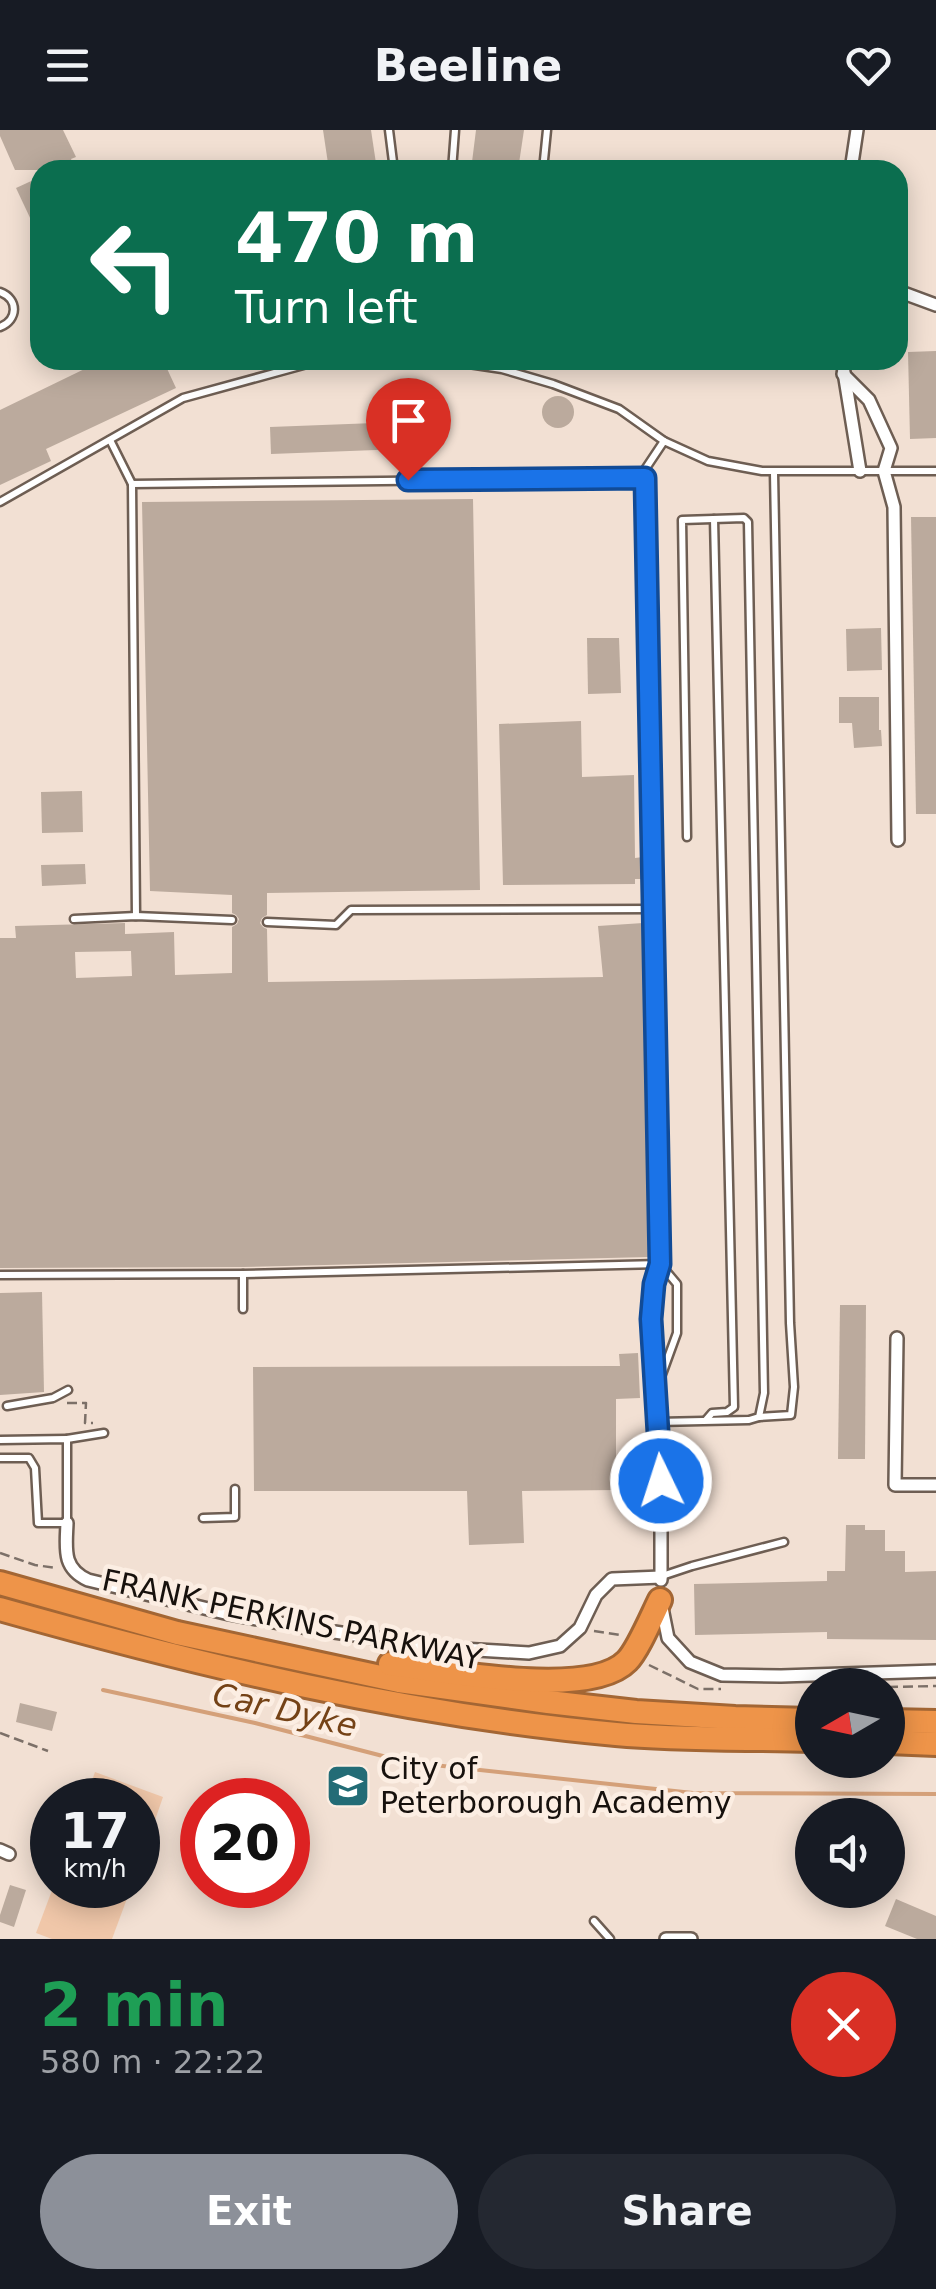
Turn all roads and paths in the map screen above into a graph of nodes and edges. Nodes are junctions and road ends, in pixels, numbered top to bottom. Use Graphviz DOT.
graph roads {
  1 [pos="389,130"];
  2 [pos="456,130"];
  3 [pos="548,130"];
  4 [pos="857,130"];
  5 [pos="393,160"];
  6 [pos="453,160"];
  7 [pos="544,160"];
  8 [pos="852,160"];
  9 [pos="0,292"];
  10 [pos="908,295"];
  11 [pos="936,305"];
  12 [pos="0,327"];
  13 [pos="288,370"];
  14 [pos="502,370"];
  15 [pos="843,370"];
  16 [pos="843,374"];
  17 [pos="109,440"];
  18 [pos="664,441"];
  19 [pos="860,471"];
  20 [pos="884,471"];
  21 [pos="936,471"];
  22 [pos="774,472"];
  23 [pos="645,478"];
  24 [pos="132,484"];
  25 [pos="0,502"];
  26 [pos="714,519"];
  27 [pos="687,837"];
  28 [pos="898,840"];
  29 [pos="652,910"];
  30 [pos="136,916"];
  31 [pos="74,919"];
  32 [pos="232,920"];
  33 [pos="267,922"];
  34 [pos="660,1264"];
  35 [pos="243,1274"];
  36 [pos="0,1275"];
  37 [pos="243,1309"];
  38 [pos="898,1338"];
  39 [pos="68,1390"];
  40 [pos="656,1394"];
  41 [pos="54,1398"];
  42 [pos="7,1406"];
  43 [pos="759,1417"];
  44 [pos="706,1421"];
  45 [pos="657,1422"];
  46 [pos="95,1423"];
  47 [pos="104,1433"];
  48 [pos="67,1439"];
  49 [pos="0,1440"];
  50 [pos="0,1458"];
  51 [pos="661,1481"];
  52 [pos="936,1485"];
  53 [pos="235,1489"];
  54 [pos="203,1518"];
  55 [pos="67,1524"];
  56 [pos="784,1542"];
  57 [pos="0,1553"];
  58 [pos="70,1567"];
  59 [pos="0,1583"];
  60 [pos="661,1588"];
  61 [pos="0,1609"];
  62 [pos="580,1628"];
  63 [pos="623,1635"];
  64 [pos="240,1646"];
  65 [pos="936,1670"];
  66 [pos="936,1686"];
  67 [pos="905,1687"];
  68 [pos="795,1719"];
  69 [pos="905,1721"];
  70 [pos="936,1722"];
  71 [pos="0,1734"];
  72 [pos="795,1740"];
  73 [pos="905,1743"];
  74 [pos="936,1744"];
  75 [pos="48,1751"];
  76 [pos="594,1922"];
  77 [pos="610,1939"];
  78 [pos="666,1939"];
  79 [pos="692,1939"];
  1 -- 5 [label="lane"];
  2 -- 6 [label="lane"];
  3 -- 7 [label="lane"];
  4 -- 8 [label="street"];
  9 -- 12 [label="lane"];
  10 -- 11 [label="street"];
  13 -- 17 [label="lane"];
  14 -- 18 [label="lane"];
  15 -- 16 [label="street"];
  16 -- 19 [label="street"];
  16 -- 20 [label="street"];
  17 -- 24 [label="lane"];
  17 -- 25 [label="lane"];
  18 -- 22 [label="lane"];
  18 -- 23 [label="lane"];
  19 -- 20 [label="lane"];
  19 -- 22 [label="lane"];
  20 -- 21 [label="lane"];
  20 -- 28 [label="street"];
  22 -- 43 [label="lane"];
  23 -- 24 [label="lane"];
  23 -- 29 [label="lane"];
  24 -- 30 [label="lane"];
  26 -- 27 [label="lane"];
  26 -- 43 [label="lane"];
  26 -- 44 [label="lane"];
  29 -- 33 [label="lane"];
  29 -- 34 [label="lane"];
  30 -- 31 [label="lane"];
  30 -- 32 [label="lane"];
  34 -- 35 [label="lane"];
  34 -- 40 [label="lane"];
  34 -- 40 [label="lane"];
  35 -- 36 [label="lane"];
  35 -- 37 [label="lane"];
  38 -- 52 [label="street"];
  39 -- 41 [label="lane"];
  40 -- 45 [label="lane"];
  41 -- 42 [label="lane"];
  41 -- 46 [label="path"];
  43 -- 44 [label="lane"];
  44 -- 45 [label="lane"];
  45 -- 51 [label="lane"];
  47 -- 48 [label="lane"];
  48 -- 49 [label="lane"];
  48 -- 55 [label="lane"];
  50 -- 55 [label="lane"];
  51 -- 60 [label="street"];
  53 -- 54 [label="lane"];
  55 -- 58 [label="street"];
  56 -- 60 [label="lane"];
  57 -- 58 [label="path"];
  58 -- 62 [label="street"];
  59 -- 64 [label="highway, FRANK PERKINS PARKWAY"];
  60 -- 62 [label="street"];
  60 -- 64 [label="highway"];
  60 -- 65 [label="street"];
  61 -- 72 [label="highway, FRANK PERKINS PARKWAY"];
  62 -- 63 [label="path"];
  64 -- 68 [label="highway, FRANK PERKINS PARKWAY"];
  66 -- 67 [label="path"];
  69 -- 70 [label="highway"];
  71 -- 75 [label="path"];
  73 -- 74 [label="highway"];
  76 -- 77 [label="lane"];
  78 -- 79 [label="street"];
}
